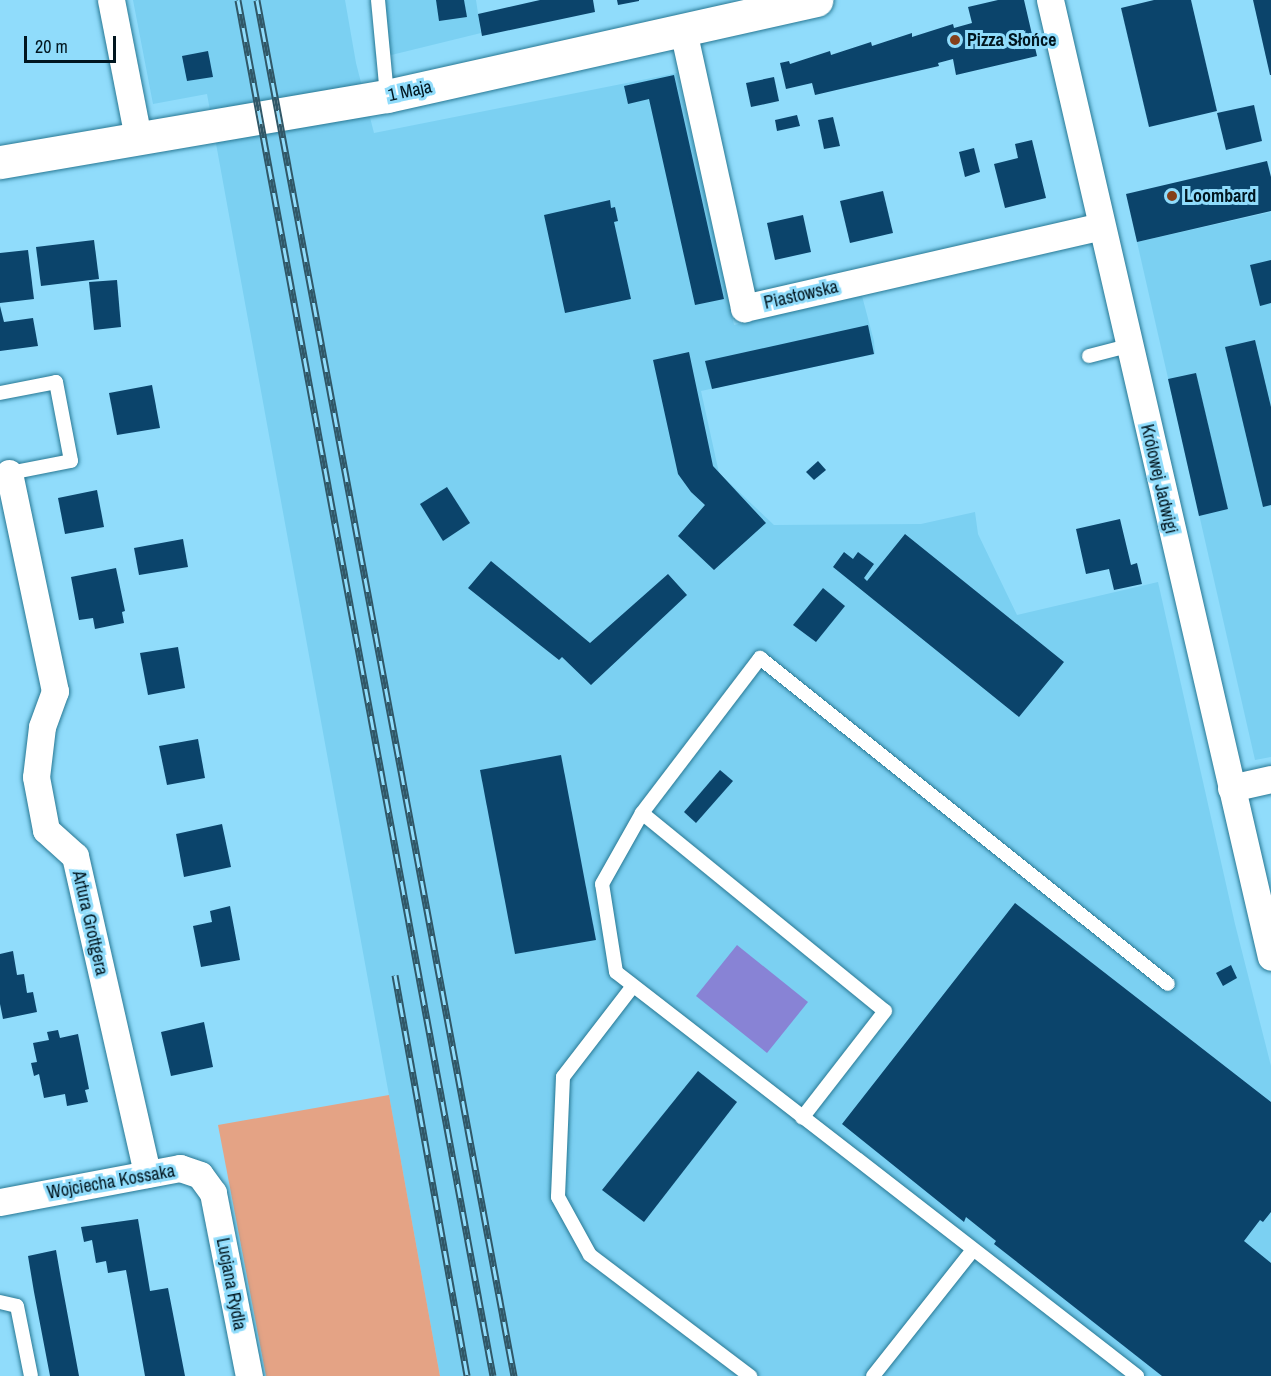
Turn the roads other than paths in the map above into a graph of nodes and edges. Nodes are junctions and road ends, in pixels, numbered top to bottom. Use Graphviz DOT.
graph roads {
  1 [pos="111,0"];
  2 [pos="378,0"];
  3 [pos="816,0"];
  4 [pos="1050,0"];
  5 [pos="737,9"];
  6 [pos="683,30"];
  7 [pos="387,96"];
  8 [pos="138,137"];
  9 [pos="0,162"];
  10 [pos="1101,226"];
  11 [pos="1128,346"];
  12 [pos="1089,356"];
  13 [pos="0,393"];
  14 [pos="4,474"];
  15 [pos="1271,779"];
  16 [pos="1231,788"];
  17 [pos="642,813"];
  18 [pos="1262,890"];
  19 [pos="1271,957"];
  20 [pos="1168,984"];
  21 [pos="633,986"];
  22 [pos="802,1118"];
  23 [pos="147,1174"];
  24 [pos="213,1193"];
  25 [pos="0,1202"];
  26 [pos="972,1251"];
  27 [pos="0,1302"];
  28 [pos="31,1376"];
  29 [pos="249,1376"];
  30 [pos="750,1376"];
  31 [pos="873,1376"];
  32 [pos="1137,1376"];
  1 -- 8 [label="street"];
  2 -- 7 [label="lane"];
  3 -- 5 [label="street, 1 Maja"];
  4 -- 10 [label="street, Królowej Jadwigi"];
  5 -- 6 [label="street, 1 Maja"];
  6 -- 7 [label="street, 1 Maja"];
  6 -- 10 [label="street, Piastowska"];
  7 -- 8 [label="street, 1 Maja"];
  8 -- 9 [label="street, 1 Maja"];
  10 -- 11 [label="street, Królowej Jadwigi"];
  11 -- 12 [label="lane"];
  11 -- 16 [label="street, Królowej Jadwigi"];
  13 -- 14 [label="lane, Artura Grottgera"];
  14 -- 23 [label="street, Artura Grottgera"];
  15 -- 16 [label="street"];
  16 -- 18 [label="street, Królowej Jadwigi"];
  17 -- 20 [label="lane"];
  17 -- 21 [label="lane"];
  17 -- 22 [label="lane"];
  18 -- 19 [label="street, Królowej Jadwigi"];
  21 -- 22 [label="lane"];
  21 -- 30 [label="lane"];
  22 -- 26 [label="lane"];
  23 -- 24 [label="street, Wojciecha Kossaka"];
  23 -- 25 [label="street, Wojciecha Kossaka"];
  24 -- 29 [label="street, Lucjana Rydla"];
  26 -- 31 [label="lane"];
  26 -- 32 [label="lane"];
  27 -- 28 [label="lane"];
}
